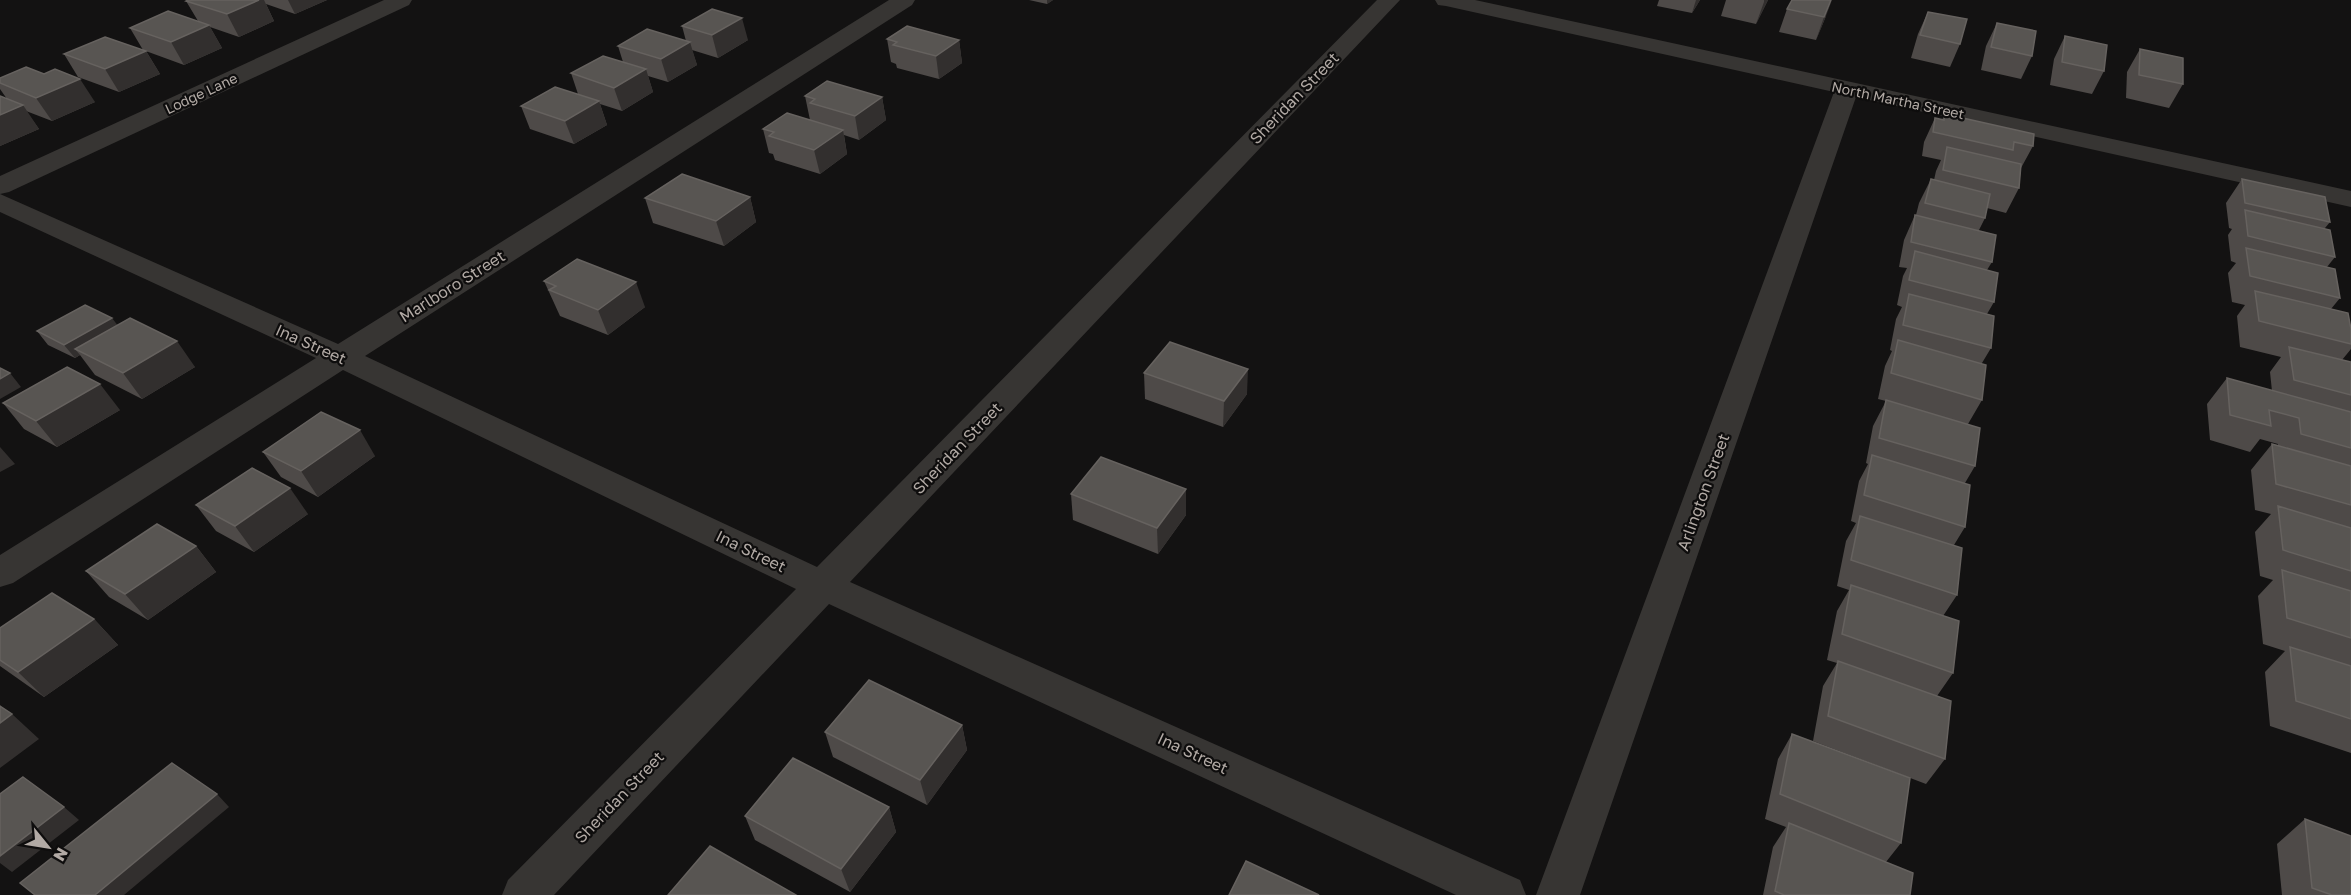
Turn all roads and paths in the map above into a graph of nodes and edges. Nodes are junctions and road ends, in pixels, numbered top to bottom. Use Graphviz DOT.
graph roads {
  1 [pos="401,0"];
  2 [pos="904,0"];
  3 [pos="1389,0"];
  4 [pos="1446,0"];
  5 [pos="1847,88"];
  6 [pos="0,186"];
  7 [pos="2351,199"];
  8 [pos="0,202"];
  9 [pos="339,357"];
  10 [pos="0,573"];
  11 [pos="823,586"];
  12 [pos="524,895"];
  13 [pos="1504,895"];
  14 [pos="1558,895"];
  1 -- 6 [label="street, Lodge Lane"];
  2 -- 9 [label="street, Marlboro Street"];
  3 -- 11 [label="street, Sheridan Street"];
  4 -- 5 [label="street, North Martha Street"];
  5 -- 7 [label="street, North Martha Street"];
  5 -- 14 [label="street, Arlington Street"];
  8 -- 9 [label="street, Ina Street"];
  9 -- 10 [label="street, Marlboro Street"];
  9 -- 11 [label="street, Ina Street"];
  11 -- 12 [label="street, Sheridan Street"];
  11 -- 13 [label="street, Ina Street"];
}
